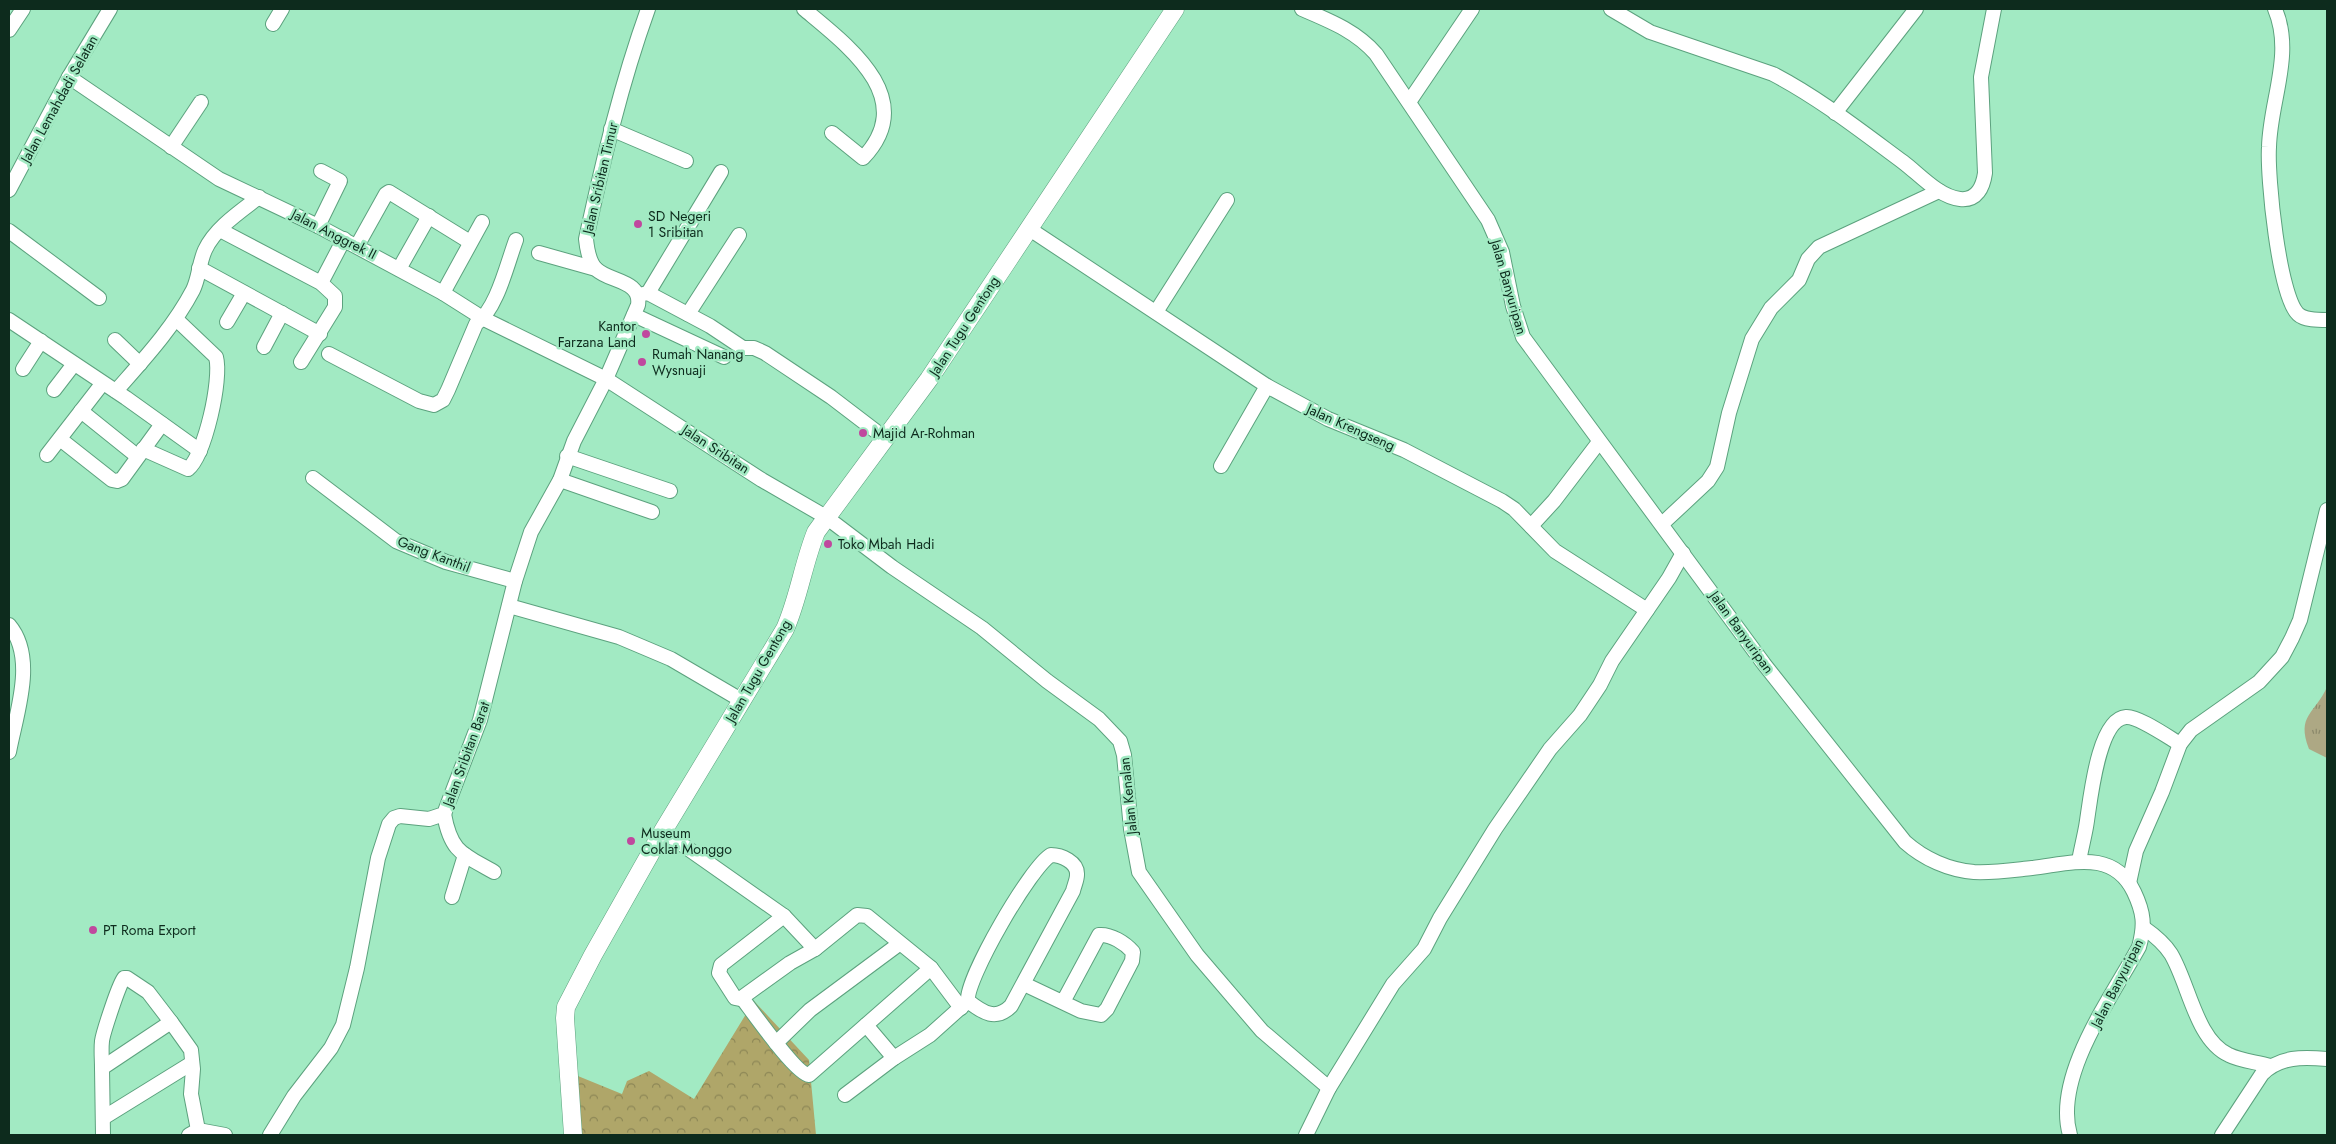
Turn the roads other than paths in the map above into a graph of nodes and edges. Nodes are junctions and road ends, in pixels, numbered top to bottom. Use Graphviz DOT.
graph roads {
  1 [pos="22,9"];
  2 [pos="110,9"];
  3 [pos="282,9"];
  4 [pos="648,9"];
  5 [pos="804,9"];
  6 [pos="1175,9"];
  7 [pos="1302,9"];
  8 [pos="1472,9"];
  9 [pos="1611,9"];
  10 [pos="1916,9"];
  11 [pos="1994,9"];
  12 [pos="2275,9"];
  13 [pos="273,24"];
  14 [pos="9,30"];
  15 [pos="70,77"];
  16 [pos="201,102"];
  17 [pos="1409,102"];
  18 [pos="1835,113"];
  19 [pos="611,129"];
  20 [pos="832,133"];
  21 [pos="171,147"];
  22 [pos="686,161"];
  23 [pos="14,170"];
  24 [pos="321,172"];
  25 [pos="721,172"];
  26 [pos="9,190"];
  27 [pos="1939,190"];
  28 [pos="259,197"];
  29 [pos="1227,200"];
  30 [pos="429,216"];
  31 [pos="482,222"];
  32 [pos="318,226"];
  33 [pos="1028,228"];
  34 [pos="220,230"];
  35 [pos="9,231"];
  36 [pos="739,235"];
  37 [pos="344,239"];
  38 [pos="516,240"];
  39 [pos="470,242"];
  40 [pos="357,246"];
  41 [pos="538,253"];
  42 [pos="199,268"];
  43 [pos="400,269"];
  44 [pos="596,269"];
  45 [pos="321,284"];
  46 [pos="443,292"];
  47 [pos="244,293"];
  48 [pos="643,294"];
  49 [pos="98,298"];
  50 [pos="1156,312"];
  51 [pos="282,313"];
  52 [pos="688,314"];
  53 [pos="634,315"];
  54 [pos="484,318"];
  55 [pos="176,319"];
  56 [pos="9,320"];
  57 [pos="2327,320"];
  58 [pos="227,322"];
  59 [pos="710,326"];
  60 [pos="320,334"];
  61 [pos="115,340"];
  62 [pos="40,341"];
  63 [pos="700,345"];
  64 [pos="264,347"];
  65 [pos="328,354"];
  66 [pos="724,356"];
  67 [pos="301,362"];
  68 [pos="74,364"];
  69 [pos="140,364"];
  70 [pos="23,369"];
  71 [pos="606,379"];
  72 [pos="102,384"];
  73 [pos="1267,386"];
  74 [pos="54,390"];
  75 [pos="116,391"];
  76 [pos="81,411"];
  77 [pos="162,424"];
  78 [pos="60,439"];
  79 [pos="886,439"];
  80 [pos="1599,442"];
  81 [pos="200,450"];
  82 [pos="140,452"];
  83 [pos="47,455"];
  84 [pos="567,456"];
  85 [pos="1221,466"];
  86 [pos="313,478"];
  87 [pos="560,480"];
  88 [pos="670,491"];
  89 [pos="2327,510"];
  90 [pos="652,512"];
  91 [pos="826,517"];
  92 [pos="1662,524"];
  93 [pos="1531,526"];
  94 [pos="1683,553"];
  95 [pos="515,581"];
  96 [pos="509,606"];
  97 [pos="1647,610"];
  98 [pos="9,625"];
  99 [pos="741,700"];
  100 [pos="2180,744"];
  101 [pos="9,752"];
  102 [pos="444,814"];
  103 [pos="663,832"];
  104 [pos="464,855"];
  105 [pos="2078,861"];
  106 [pos="494,872"];
  107 [pos="2129,883"];
  108 [pos="452,897"];
  109 [pos="784,916"];
  110 [pos="2144,928"];
  111 [pos="899,944"];
  112 [pos="815,949"];
  113 [pos="931,968"];
  114 [pos="1024,984"];
  115 [pos="742,998"];
  116 [pos="1064,1002"];
  117 [pos="965,1004"];
  118 [pos="171,1022"];
  119 [pos="866,1025"];
  120 [pos="776,1043"];
  121 [pos="894,1058"];
  122 [pos="2327,1059"];
  123 [pos="192,1063"];
  124 [pos="2270,1066"];
  125 [pos="102,1068"];
  126 [pos="1329,1088"];
  127 [pos="845,1096"];
  128 [pos="103,1118"];
  129 [pos="193,1133"];
  130 [pos="103,1135"];
  131 [pos="225,1135"];
  132 [pos="270,1135"];
  133 [pos="574,1135"];
  134 [pos="1306,1135"];
  135 [pos="2070,1135"];
  136 [pos="2222,1135"];
  1 -- 14 [label="street"];
  2 -- 15 [label="street, Jalan Lemahdadi Selatan"];
  3 -- 13 [label="street"];
  4 -- 19 [label="street, Jalan Sribitan Timur"];
  5 -- 20 [label="street"];
  6 -- 33 [label="main road, Jalan Tugu Gentong"];
  7 -- 17 [label="street, Jalan Banyuripan"];
  8 -- 17 [label="street"];
  9 -- 18 [label="street"];
  10 -- 18 [label="street"];
  11 -- 27 [label="street"];
  12 -- 57 [label="street"];
  15 -- 21 [label="street, Jalan Anggrek II"];
  15 -- 23 [label="street, Jalan Lemahdadi Selatan"];
  16 -- 21 [label="street"];
  17 -- 80 [label="street, Jalan Banyuripan"];
  18 -- 27 [label="street"];
  19 -- 22 [label="street"];
  19 -- 44 [label="street, Jalan Sribitan Timur"];
  21 -- 28 [label="street, Jalan Anggrek II"];
  23 -- 26 [label="street, Jalan Lemahdadi Selatan"];
  24 -- 32 [label="street"];
  25 -- 48 [label="street"];
  27 -- 92 [label="street"];
  28 -- 32 [label="street, Jalan Anggrek II"];
  28 -- 34 [label="street"];
  29 -- 50 [label="street"];
  30 -- 39 [label="street"];
  30 -- 40 [label="street"];
  30 -- 43 [label="street"];
  31 -- 39 [label="street"];
  32 -- 37 [label="street, Jalan Anggrek II"];
  33 -- 50 [label="street, Jalan Krengseng"];
  33 -- 79 [label="main road, Jalan Tugu Gentong"];
  34 -- 42 [label="street"];
  34 -- 45 [label="street"];
  35 -- 49 [label="street"];
  36 -- 52 [label="street"];
  37 -- 40 [label="street, Jalan Anggrek II"];
  37 -- 45 [label="street"];
  38 -- 54 [label="street"];
  39 -- 46 [label="street"];
  40 -- 43 [label="street, Jalan Anggrek II"];
  41 -- 44 [label="street"];
  42 -- 47 [label="street"];
  42 -- 55 [label="street"];
  43 -- 46 [label="street, Jalan Anggrek II"];
  44 -- 48 [label="street"];
  45 -- 60 [label="street"];
  46 -- 54 [label="street, Jalan Anggrek II"];
  47 -- 51 [label="street"];
  47 -- 58 [label="street"];
  48 -- 52 [label="street"];
  48 -- 53 [label="street"];
  50 -- 73 [label="street, Jalan Krengseng"];
  51 -- 60 [label="street"];
  51 -- 64 [label="street"];
  52 -- 59 [label="street"];
  53 -- 63 [label="street"];
  53 -- 71 [label="street"];
  54 -- 65 [label="street"];
  54 -- 71 [label="street, Jalan Anggrek II"];
  55 -- 69 [label="street"];
  55 -- 81 [label="street"];
  56 -- 62 [label="street"];
  59 -- 63 [label="street"];
  59 -- 79 [label="street"];
  60 -- 67 [label="street"];
  61 -- 69 [label="street"];
  62 -- 68 [label="street"];
  62 -- 70 [label="street"];
  63 -- 66 [label="street"];
  68 -- 72 [label="street"];
  68 -- 74 [label="street"];
  69 -- 75 [label="street"];
  71 -- 84 [label="street, Jalan Sribitan Barat"];
  71 -- 91 [label="street, Jalan Sribitan"];
  72 -- 75 [label="street"];
  72 -- 76 [label="street"];
  73 -- 85 [label="street"];
  73 -- 93 [label="street, Jalan Krengseng"];
  75 -- 77 [label="street"];
  76 -- 78 [label="street"];
  76 -- 82 [label="street"];
  77 -- 81 [label="street"];
  77 -- 82 [label="street"];
  78 -- 82 [label="street"];
  78 -- 83 [label="street"];
  79 -- 91 [label="main road, Jalan Tugu Gentong"];
  80 -- 92 [label="street, Jalan Banyuripan"];
  80 -- 93 [label="street"];
  81 -- 82 [label="street"];
  84 -- 87 [label="street, Jalan Sribitan Barat"];
  84 -- 88 [label="street"];
  86 -- 95 [label="street, Gang Kanthil"];
  87 -- 90 [label="street"];
  87 -- 95 [label="street, Jalan Sribitan Barat"];
  89 -- 100 [label="street"];
  91 -- 99 [label="main road, Jalan Tugu Gentong"];
  91 -- 126 [label="street, Jalan Kenalan"];
  92 -- 94 [label="street, Jalan Banyuripan"];
  93 -- 97 [label="street, Jalan Krengseng"];
  94 -- 97 [label="street"];
  94 -- 105 [label="street, Jalan Banyuripan"];
  95 -- 96 [label="street, Jalan Sribitan Barat"];
  96 -- 99 [label="street"];
  96 -- 102 [label="street, Jalan Sribitan Barat"];
  97 -- 126 [label="street"];
  98 -- 101 [label="street"];
  99 -- 103 [label="main road, Jalan Tugu Gentong"];
  100 -- 105 [label="street"];
  100 -- 107 [label="street"];
  102 -- 104 [label="street"];
  102 -- 132 [label="street, Jalan Sribitan Barat"];
  103 -- 109 [label="street"];
  103 -- 133 [label="main road, Jalan Tugu Gentong"];
  104 -- 106 [label="street"];
  104 -- 108 [label="street"];
  105 -- 107 [label="street, Jalan Banyuripan"];
  107 -- 110 [label="street, Jalan Banyuripan"];
  109 -- 112 [label="street"];
  109 -- 115 [label="street"];
  110 -- 124 [label="street"];
  110 -- 135 [label="street, Jalan Banyuripan"];
  111 -- 112 [label="street"];
  111 -- 113 [label="street"];
  111 -- 120 [label="street"];
  112 -- 115 [label="street"];
  113 -- 117 [label="street"];
  113 -- 119 [label="street"];
  114 -- 116 [label="street"];
  114 -- 117 [label="street"];
  114 -- 117 [label="street"];
  115 -- 120 [label="street"];
  116 -- 116 [label="street"];
  117 -- 121 [label="street"];
  118 -- 123 [label="street"];
  118 -- 125 [label="street"];
  118 -- 125 [label="street"];
  119 -- 120 [label="street"];
  119 -- 121 [label="street"];
  121 -- 127 [label="street"];
  122 -- 124 [label="street"];
  123 -- 128 [label="street"];
  123 -- 129 [label="street"];
  124 -- 136 [label="street"];
  125 -- 128 [label="street"];
  126 -- 134 [label="street"];
  128 -- 130 [label="street"];
  129 -- 131 [label="street"];
}
